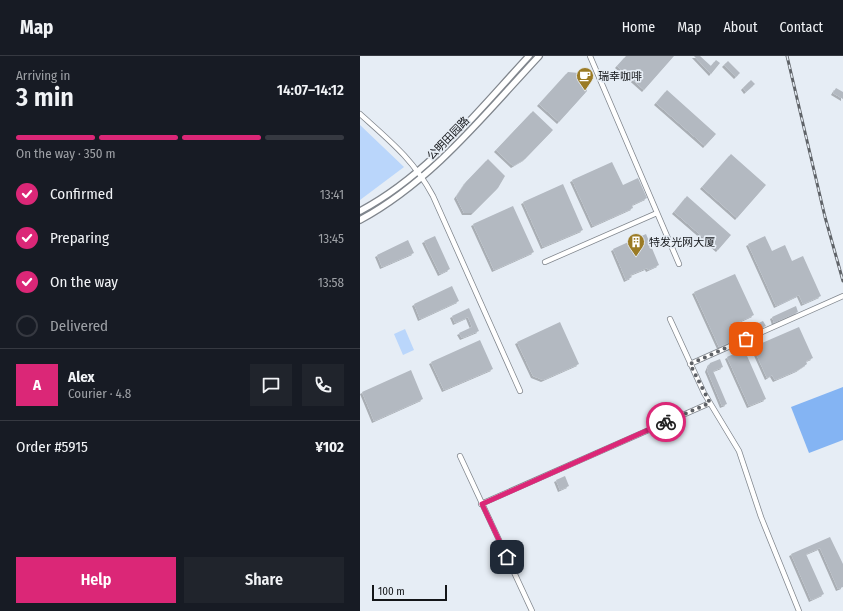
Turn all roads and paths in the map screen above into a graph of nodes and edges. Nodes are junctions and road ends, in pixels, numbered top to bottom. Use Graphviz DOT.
graph roads {
  1 [pos="529,56"];
  2 [pos="539,56"];
  3 [pos="590,56"];
  4 [pos="360,114"];
  5 [pos="418,171"];
  6 [pos="423,177"];
  7 [pos="360,211"];
  8 [pos="657,213"];
  9 [pos="360,220"];
  10 [pos="545,262"];
  11 [pos="679,264"];
  12 [pos="843,296"];
  13 [pos="670,319"];
  14 [pos="690,364"];
  15 [pos="520,391"];
  16 [pos="710,403"];
  17 [pos="460,456"];
  18 [pos="482,504"];
  19 [pos="532,611"];
  20 [pos="799,611"];
  1 -- 5 [label="street, 公明田园路"];
  2 -- 6 [label="street, 公明田园路"];
  3 -- 8 [label="street"];
  4 -- 5 [label="street"];
  5 -- 6 [label="street"];
  5 -- 7 [label="street, 公明田园路"];
  6 -- 9 [label="street, 公明田园路"];
  6 -- 15 [label="street"];
  8 -- 10 [label="street"];
  8 -- 11 [label="street"];
  12 -- 14 [label="street"];
  13 -- 14 [label="street"];
  14 -- 16 [label="street"];
  16 -- 18 [label="street"];
  16 -- 20 [label="street"];
  17 -- 18 [label="street"];
  18 -- 19 [label="street"];
}
